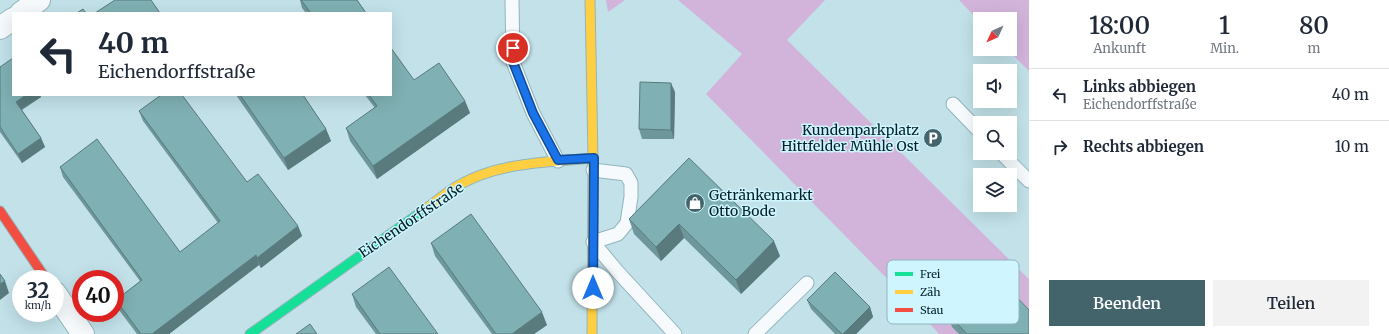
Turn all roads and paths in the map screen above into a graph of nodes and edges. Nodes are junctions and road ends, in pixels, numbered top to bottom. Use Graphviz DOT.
graph roads {
  1 [pos="39,0"];
  2 [pos="512,0"];
  3 [pos="590,0"];
  4 [pos="22,12"];
  5 [pos="12,20"];
  6 [pos="0,28"];
  7 [pos="953,104"];
  8 [pos="973,125"];
  9 [pos="558,160"];
  10 [pos="1008,160"];
  11 [pos="593,164"];
  12 [pos="1029,181"];
  13 [pos="0,211"];
  14 [pos="593,242"];
  15 [pos="40,270"];
  16 [pos="807,283"];
  17 [pos="64,306"];
  18 [pos="83,334"];
  19 [pos="250,334"];
  20 [pos="592,334"];
  21 [pos="675,334"];
  22 [pos="755,334"];
  1 -- 4 [label="street"];
  2 -- 9 [label="lane"];
  3 -- 11 [label="street"];
  5 -- 6 [label="street"];
  7 -- 8 [label="lane"];
  9 -- 11 [label="street, Eichendorffstraße"];
  9 -- 19 [label="street, Eichendorffstraße"];
  10 -- 12 [label="lane"];
  11 -- 14 [label="street"];
  11 -- 14 [label="lane"];
  13 -- 15 [label="street"];
  14 -- 20 [label="street"];
  14 -- 21 [label="lane"];
  16 -- 22 [label="lane"];
  17 -- 18 [label="street"];
}
